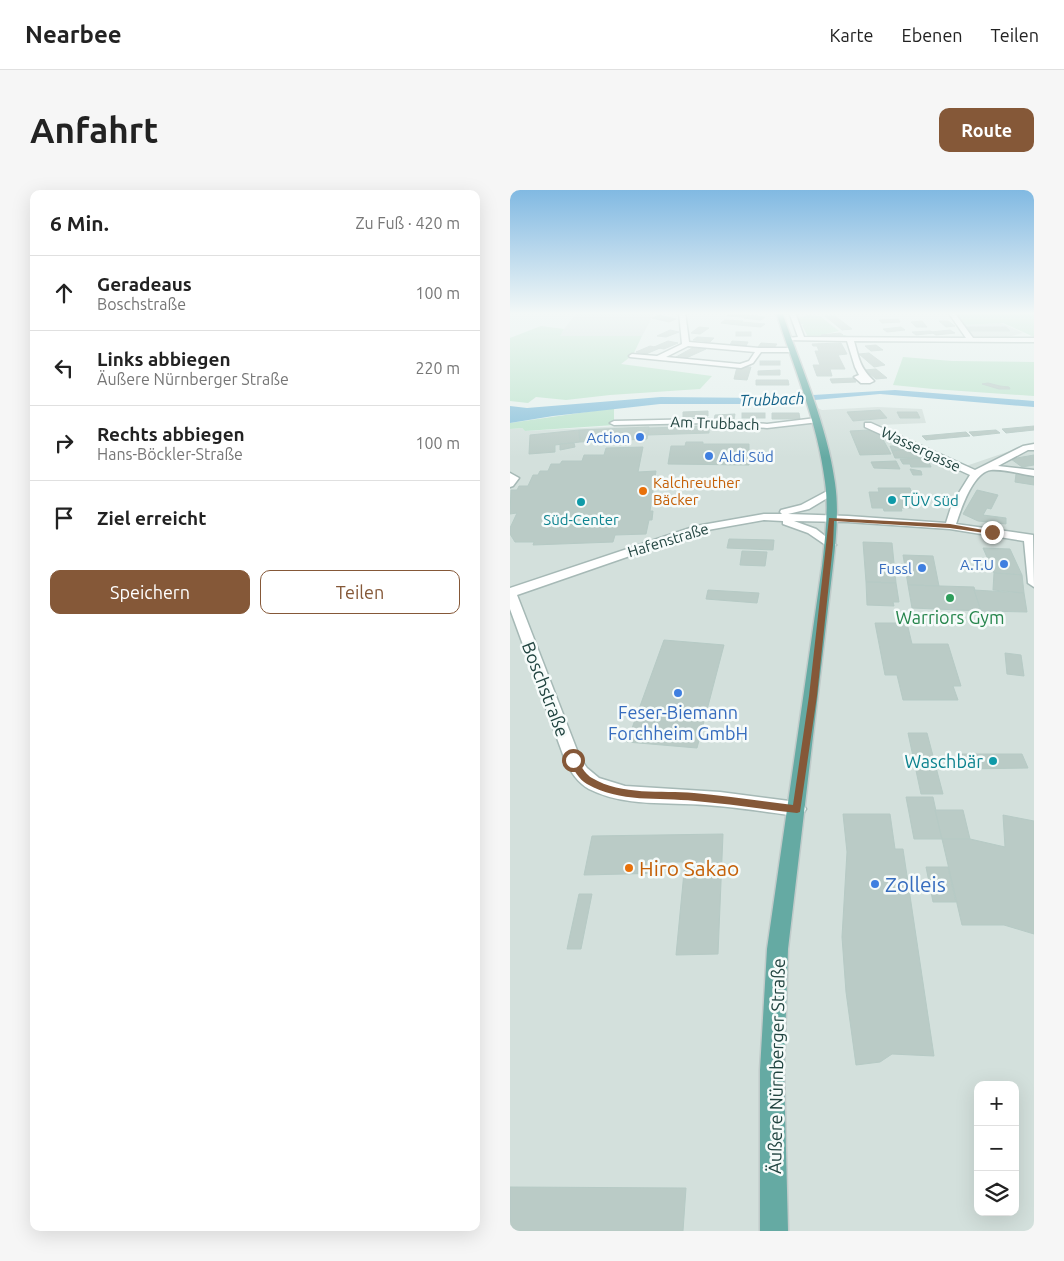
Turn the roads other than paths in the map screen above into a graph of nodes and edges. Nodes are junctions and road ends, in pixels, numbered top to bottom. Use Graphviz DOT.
graph roads {
  1 [pos="685,361"];
  2 [pos="752,361"];
  3 [pos="795,361"];
  4 [pos="858,361"];
  5 [pos="863,376"];
  6 [pos="816,420"];
  7 [pos="614,423"];
  8 [pos="868,425"];
  9 [pos="1034,447"];
  10 [pos="986,467"];
  11 [pos="1034,473"];
  12 [pos="975,474"];
  13 [pos="510,476"];
  14 [pos="510,484"];
  15 [pos="831,492"];
  16 [pos="764,517"];
  17 [pos="831,519"];
  18 [pos="950,526"];
  19 [pos="1031,538"];
  20 [pos="830,545"];
  21 [pos="1034,583"];
  22 [pos="510,592"];
  23 [pos="797,809"];
  24 [pos="774,1231"];
  1 -- 2 [label="street"];
  3 -- 6 [label="main road, Äußere Nürnberger Straße"];
  4 -- 5 [label="street"];
  6 -- 7 [label="street, Am Trubbach"];
  6 -- 15 [label="main road, Äußere Nürnberger Straße"];
  8 -- 12 [label="street, Wassergasse"];
  9 -- 10 [label="street"];
  10 -- 11 [label="street"];
  10 -- 12 [label="street"];
  12 -- 18 [label="street, Wassergasse"];
  13 -- 14 [label="street"];
  15 -- 16 [label="street"];
  15 -- 17 [label="main road, Äußere Nürnberger Straße"];
  16 -- 17 [label="street, Hafenstraße"];
  16 -- 20 [label="street"];
  16 -- 22 [label="street, Hafenstraße"];
  17 -- 18 [label="street, Hafenstraße"];
  17 -- 20 [label="main road, Äußere Nürnberger Straße"];
  18 -- 19 [label="street, Hafenstraße"];
  19 -- 21 [label="street"];
  20 -- 23 [label="main road, Äußere Nürnberger Straße"];
  22 -- 23 [label="street, Boschstraße"];
  23 -- 24 [label="main road, Äußere Nürnberger Straße"];
}
